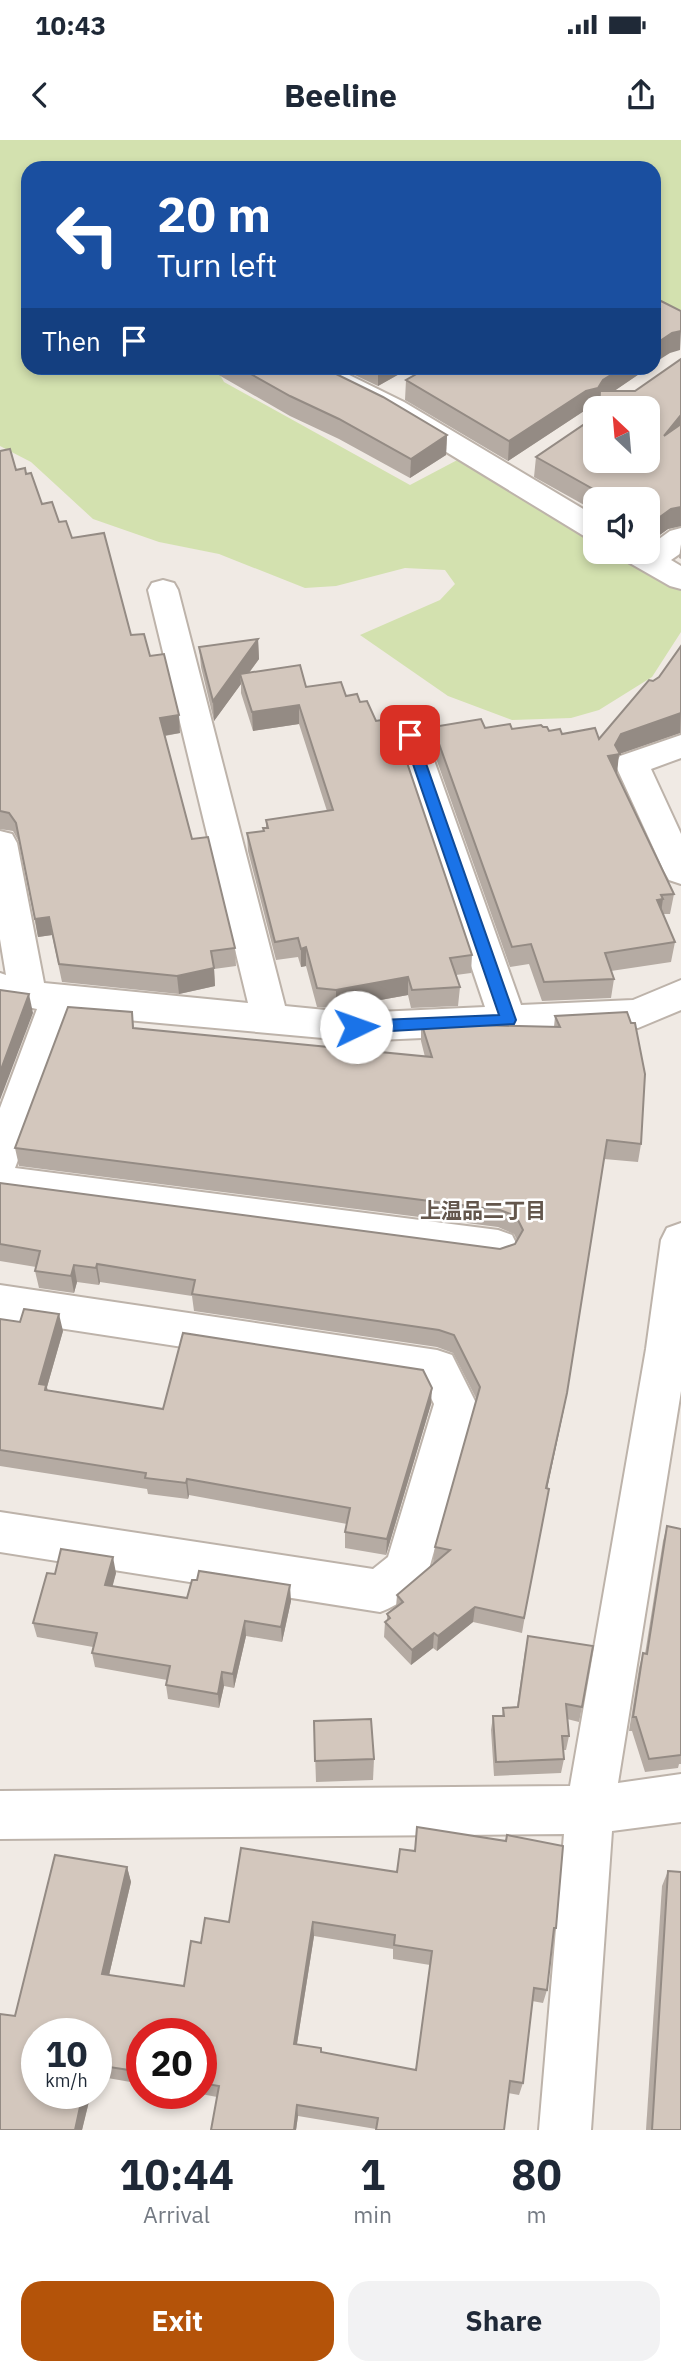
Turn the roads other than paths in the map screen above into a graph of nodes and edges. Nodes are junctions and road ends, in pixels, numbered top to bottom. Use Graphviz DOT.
graph roads {
  1 [pos="334,375"];
  2 [pos="583,520"];
  3 [pos="681,538"];
  4 [pos="660,547"];
  5 [pos="655,564"];
  6 [pos="681,579"];
  7 [pos="163,590"];
  8 [pos="410,735"];
  9 [pos="681,746"];
  10 [pos="0,842"];
  11 [pos="681,871"];
  12 [pos="29,993"];
  13 [pos="681,994"];
  14 [pos="270,1019"];
  15 [pos="508,1020"];
  16 [pos="0,1160"];
  17 [pos="0,1182"];
  18 [pos="681,1240"];
  19 [pos="498,1247"];
  20 [pos="0,1302"];
  21 [pos="674,1349"];
  22 [pos="0,1532"];
  23 [pos="681,1798"];
  24 [pos="590,1810"];
  25 [pos="0,1815"];
  26 [pos="565,2130"];
  1 -- 2 [label="street"];
  3 -- 4 [label="street"];
  5 -- 6 [label="street"];
  7 -- 14 [label="street"];
  8 -- 15 [label="street"];
  9 -- 11 [label="street"];
  10 -- 12 [label="street"];
  12 -- 14 [label="street"];
  12 -- 16 [label="street"];
  13 -- 15 [label="street"];
  14 -- 15 [label="street"];
  17 -- 19 [label="street"];
  18 -- 21 [label="street"];
  20 -- 22 [label="street"];
  21 -- 24 [label="street"];
  23 -- 24 [label="street"];
  24 -- 25 [label="street"];
  24 -- 26 [label="street"];
}
